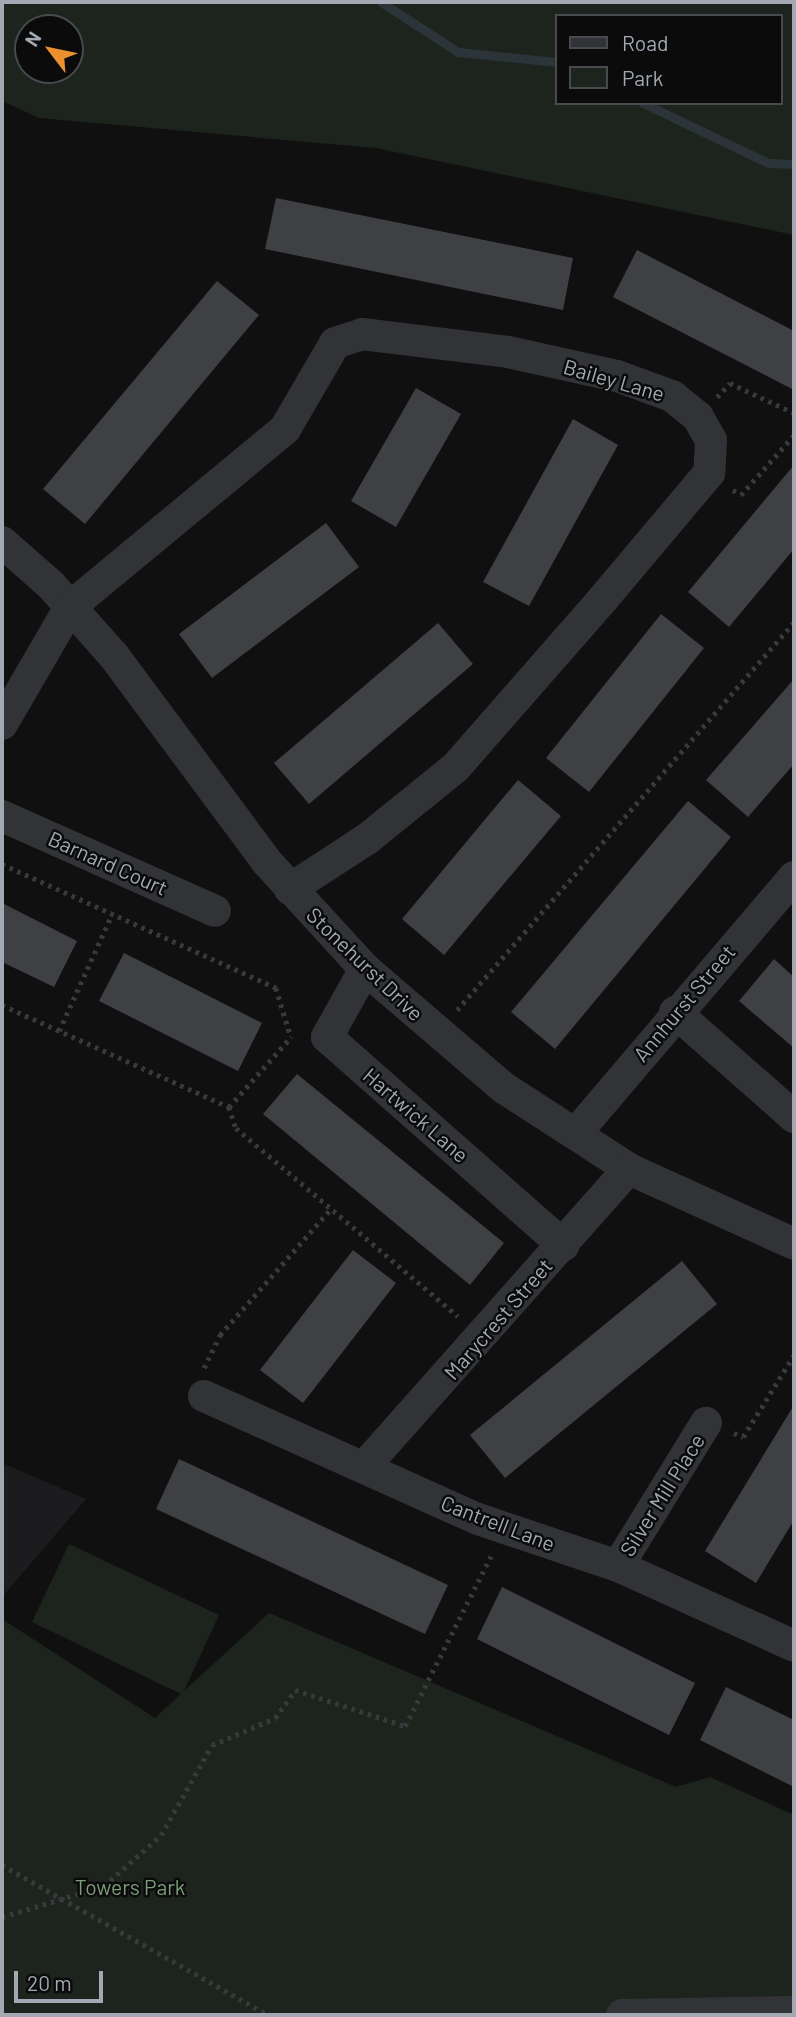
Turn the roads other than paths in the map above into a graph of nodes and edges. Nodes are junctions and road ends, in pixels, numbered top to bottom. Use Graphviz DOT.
graph roads {
  1 [pos="2,542"];
  2 [pos="70,607"];
  3 [pos="2,724"];
  4 [pos="2,816"];
  5 [pos="794,877"];
  6 [pos="290,889"];
  7 [pos="215,911"];
  8 [pos="365,969"];
  9 [pos="675,1012"];
  10 [pos="794,1117"];
  11 [pos="577,1132"];
  12 [pos="629,1169"];
  13 [pos="794,1244"];
  14 [pos="563,1245"];
  15 [pos="202,1385"];
  16 [pos="706,1423"];
  17 [pos="365,1467"];
  18 [pos="618,1566"];
  19 [pos="794,1646"];
  20 [pos="794,2012"];
  21 [pos="622,2015"];
  1 -- 2 [label="street, Stonehurst Drive"];
  2 -- 3 [label="street"];
  2 -- 6 [label="street, Stonehurst Drive"];
  2 -- 6 [label="street, Bailey Lane"];
  4 -- 7 [label="street, Barnard Court"];
  5 -- 9 [label="street, Annhurst Street"];
  6 -- 8 [label="street, Stonehurst Drive"];
  8 -- 11 [label="street, Stonehurst Drive"];
  8 -- 14 [label="street, Hartwick Lane"];
  9 -- 10 [label="street"];
  9 -- 11 [label="street, Annhurst Street"];
  11 -- 12 [label="street, Stonehurst Drive"];
  12 -- 13 [label="street, Stonehurst Drive"];
  12 -- 14 [label="street, Marycrest Street"];
  14 -- 17 [label="street, Marycrest Street"];
  15 -- 17 [label="street, Cantrell Lane"];
  16 -- 18 [label="street, Silver Mill Place"];
  17 -- 18 [label="street, Cantrell Lane"];
  18 -- 19 [label="street, Cantrell Lane"];
  20 -- 21 [label="street"];
}
